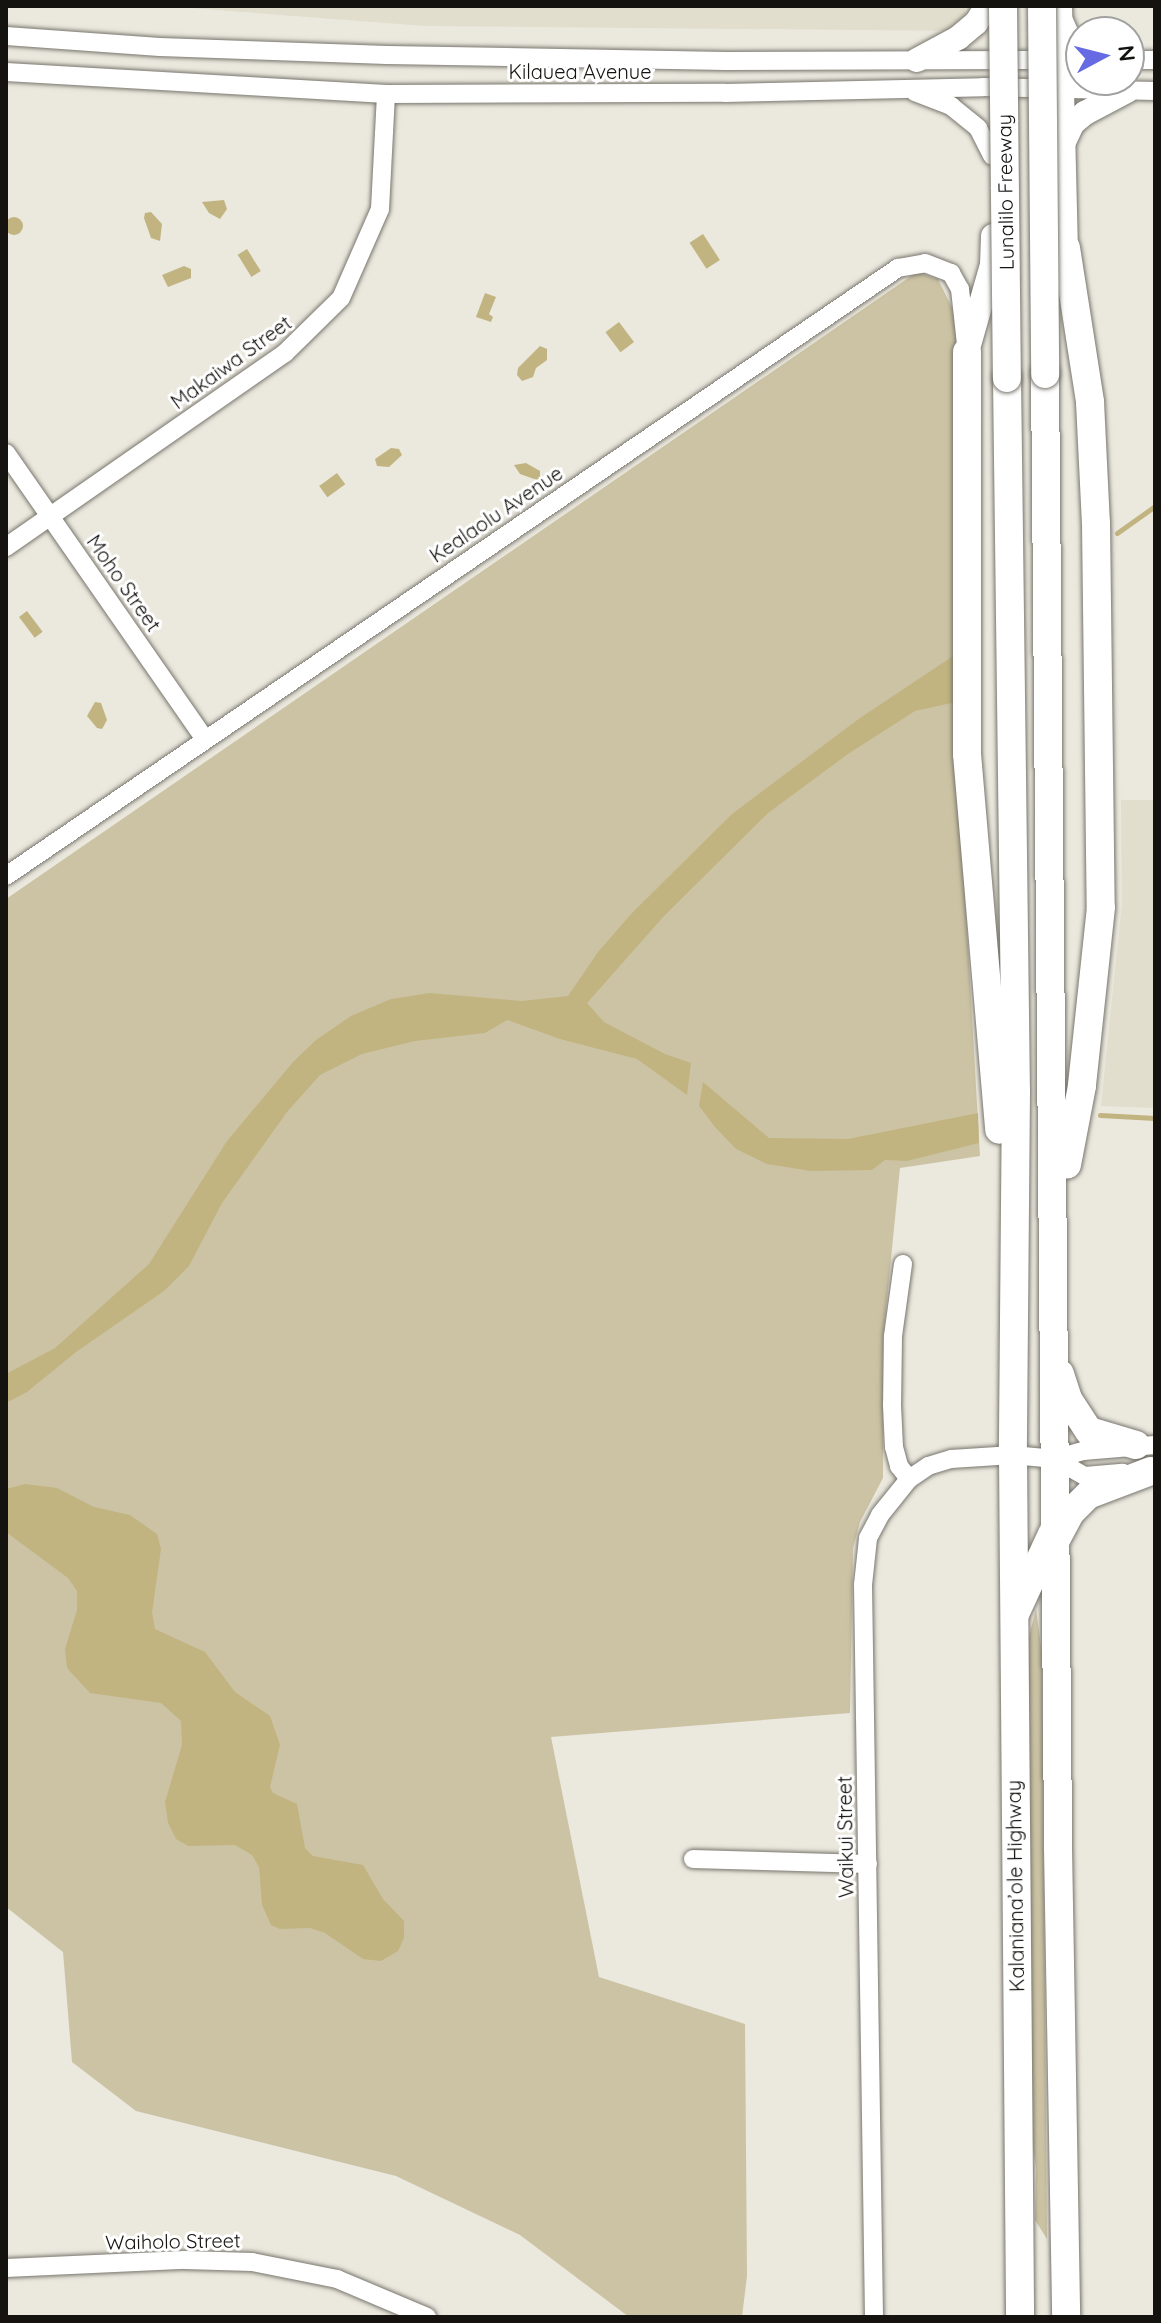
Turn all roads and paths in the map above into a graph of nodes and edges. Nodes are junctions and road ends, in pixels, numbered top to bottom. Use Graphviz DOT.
graph roads {
  1 [pos="988,6"];
  2 [pos="1003,6"];
  3 [pos="1054,8"];
  4 [pos="1065,26"];
  5 [pos="6,36"];
  6 [pos="1065,42"];
  7 [pos="992,59"];
  8 [pos="917,60"];
  9 [pos="1065,60"];
  10 [pos="6,72"];
  11 [pos="1065,79"];
  12 [pos="993,87"];
  13 [pos="905,88"];
  14 [pos="1061,91"];
  15 [pos="1065,91"];
  16 [pos="386,94"];
  17 [pos="1117,96"];
  18 [pos="1063,144"];
  19 [pos="992,156"];
  20 [pos="1066,248"];
  21 [pos="967,352"];
  22 [pos="6,453"];
  23 [pos="51,516"];
  24 [pos="6,547"];
  25 [pos="205,739"];
  26 [pos="6,876"];
  27 [pos="1055,1225"];
  28 [pos="903,1264"];
  29 [pos="1013,1294"];
  30 [pos="1055,1350"];
  31 [pos="1013,1455"];
  32 [pos="1149,1458"];
  33 [pos="1055,1459"];
  34 [pos="909,1479"];
  35 [pos="1056,1534"];
  36 [pos="1014,1616"];
  37 [pos="693,1859"];
  38 [pos="868,1864"];
  39 [pos="6,2268"];
  40 [pos="427,2317"];
  41 [pos="874,2317"];
  42 [pos="1020,2317"];
  43 [pos="1066,2317"];
  1 -- 7 [label="main road"];
  1 -- 8 [label="main road"];
  2 -- 29 [label="highway, Lunalilo Freeway, bridge"];
  3 -- 4 [label="street"];
  3 -- 6 [label="main road"];
  3 -- 27 [label="highway, Lunalilo Freeway, bridge"];
  5 -- 8 [label="street, Kilauea Avenue"];
  7 -- 8 [label="street, Kilauea Avenue"];
  7 -- 9 [label="street, Kilauea Avenue"];
  7 -- 12 [label="main road"];
  10 -- 16 [label="street, Kilauea Avenue"];
  11 -- 14 [label="main road"];
  12 -- 13 [label="street, Kilauea Avenue"];
  12 -- 14 [label="street, Kilauea Avenue"];
  12 -- 19 [label="main road"];
  13 -- 16 [label="street, Kilauea Avenue"];
  13 -- 19 [label="street"];
  14 -- 15 [label="street, Kilauea Avenue"];
  14 -- 18 [label="main road"];
  16 -- 23 [label="street, Makaiwa Street"];
  17 -- 18 [label="main road"];
  18 -- 20 [label="main road"];
  19 -- 21 [label="main road"];
  20 -- 27 [label="highway"];
  21 -- 25 [label="street, Kealaolu Avenue"];
  21 -- 29 [label="highway"];
  22 -- 23 [label="street, Moho Street"];
  23 -- 24 [label="street, Makaiwa Street"];
  23 -- 25 [label="street, Moho Street"];
  25 -- 26 [label="street, Kealaolu Avenue"];
  27 -- 30 [label="highway"];
  28 -- 34 [label="street"];
  29 -- 31 [label="highway, Kalaniana’ole Highway"];
  30 -- 32 [label="highway"];
  30 -- 33 [label="highway"];
  31 -- 33 [label="street, Waikui Street"];
  31 -- 34 [label="street, Waikui Street"];
  31 -- 36 [label="highway, Kalaniana’ole Highway"];
  32 -- 33 [label="street"];
  32 -- 33 [label="street"];
  32 -- 35 [label="highway"];
  33 -- 35 [label="highway"];
  34 -- 38 [label="street, Waikui Street"];
  35 -- 36 [label="highway"];
  35 -- 43 [label="highway"];
  36 -- 42 [label="highway, Kalaniana’ole Highway"];
  37 -- 38 [label="street"];
  38 -- 41 [label="street, Waikui Street"];
  39 -- 40 [label="street, Waiholo Street"];
}
